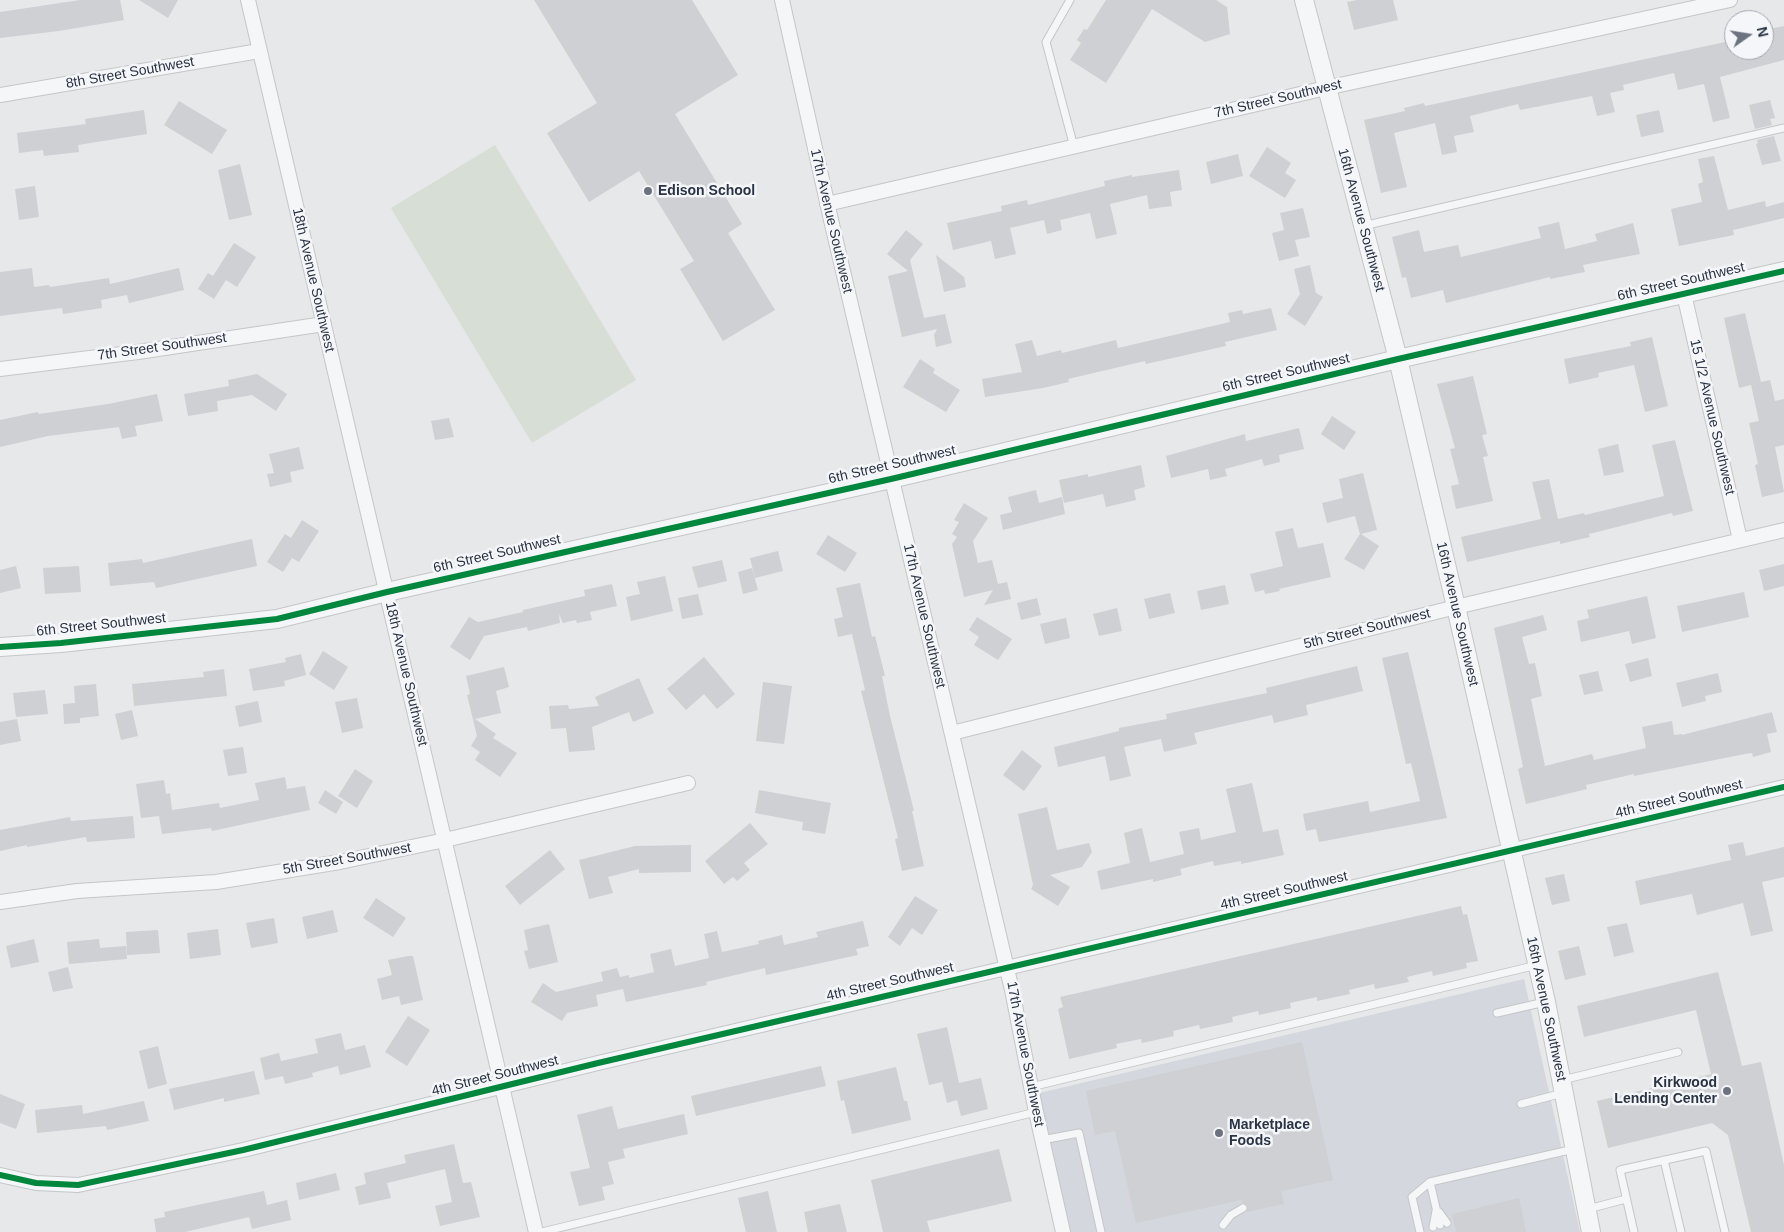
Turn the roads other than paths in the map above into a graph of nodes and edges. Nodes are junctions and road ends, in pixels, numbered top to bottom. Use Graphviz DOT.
graph roads {
  1 [pos="248,0"];
  2 [pos="782,0"];
  3 [pos="1070,0"];
  4 [pos="1304,0"];
  5 [pos="1730,0"];
  6 [pos="260,50"];
  7 [pos="1326,88"];
  8 [pos="0,95"];
  9 [pos="1784,128"];
  10 [pos="1074,146"];
  11 [pos="827,204"];
  12 [pos="1363,227"];
  13 [pos="1784,271"];
  14 [pos="1684,294"];
  15 [pos="324,324"];
  16 [pos="1398,359"];
  17 [pos="0,369"];
  18 [pos="891,479"];
  19 [pos="1784,530"];
  20 [pos="1740,540"];
  21 [pos="387,592"];
  22 [pos="1456,607"];
  23 [pos="0,647"];
  24 [pos="952,733"];
  25 [pos="688,783"];
  26 [pos="1784,787"];
  27 [pos="445,840"];
  28 [pos="1513,851"];
  29 [pos="0,902"];
  30 [pos="1537,965"];
  31 [pos="1007,968"];
  32 [pos="1546,1002"];
  33 [pos="1497,1013"];
  34 [pos="1678,1052"];
  35 [pos="1031,1086"];
  36 [pos="1563,1086"];
  37 [pos="501,1087"];
  38 [pos="1521,1104"];
  39 [pos="1036,1112"];
  40 [pos="1042,1140"];
  41 [pos="1574,1149"];
  42 [pos="1664,1160"];
  43 [pos="0,1175"];
  44 [pos="1430,1182"];
  45 [pos="1626,1199"];
  46 [pos="1243,1208"];
  47 [pos="1586,1210"];
  48 [pos="1223,1225"];
  49 [pos="1440,1225"];
  50 [pos="536,1232"];
  51 [pos="542,1232"];
  52 [pos="1063,1232"];
  53 [pos="1101,1232"];
  54 [pos="1420,1232"];
  55 [pos="1590,1232"];
  56 [pos="1634,1232"];
  57 [pos="1681,1232"];
  58 [pos="1725,1232"];
  1 -- 6 [label="street, 18th Avenue Southwest"];
  2 -- 11 [label="street, 17th Avenue Southwest"];
  3 -- 10 [label="lane"];
  4 -- 7 [label="street, 16th Avenue Southwest"];
  5 -- 7 [label="street, 7th Street Southwest"];
  6 -- 8 [label="street, 8th Street Southwest"];
  6 -- 15 [label="street, 18th Avenue Southwest"];
  7 -- 10 [label="street, 7th Street Southwest"];
  7 -- 12 [label="street, 16th Avenue Southwest"];
  9 -- 12 [label="lane"];
  10 -- 11 [label="street, 7th Street Southwest"];
  11 -- 18 [label="street, 17th Avenue Southwest"];
  12 -- 16 [label="street, 16th Avenue Southwest"];
  13 -- 14 [label="street, 6th Street Southwest"];
  14 -- 16 [label="street, 6th Street Southwest"];
  14 -- 20 [label="street, 15 1/2 Avenue Southwest"];
  15 -- 17 [label="street, 7th Street Southwest"];
  15 -- 21 [label="street, 18th Avenue Southwest"];
  16 -- 18 [label="street, 6th Street Southwest"];
  16 -- 22 [label="street, 16th Avenue Southwest"];
  18 -- 21 [label="street, 6th Street Southwest"];
  18 -- 24 [label="street, 17th Avenue Southwest"];
  19 -- 20 [label="street, 5th Street Southwest"];
  20 -- 22 [label="street, 5th Street Southwest"];
  21 -- 23 [label="street, 6th Street Southwest"];
  21 -- 27 [label="street, 18th Avenue Southwest"];
  22 -- 24 [label="street, 5th Street Southwest"];
  22 -- 28 [label="street, 16th Avenue Southwest"];
  24 -- 31 [label="street, 17th Avenue Southwest"];
  25 -- 27 [label="street, 5th Street Southwest"];
  26 -- 28 [label="street, 4th Street Southwest"];
  27 -- 29 [label="street, 5th Street Southwest"];
  27 -- 37 [label="street, 18th Avenue Southwest"];
  28 -- 30 [label="street, 16th Avenue Southwest"];
  28 -- 31 [label="street, 4th Street Southwest"];
  30 -- 32 [label="street, 16th Avenue Southwest"];
  30 -- 35 [label="lane"];
  31 -- 35 [label="street, 17th Avenue Southwest"];
  31 -- 37 [label="street, 4th Street Southwest"];
  32 -- 33 [label="lane"];
  32 -- 36 [label="street, 16th Avenue Southwest"];
  34 -- 36 [label="lane"];
  35 -- 39 [label="street, 17th Avenue Southwest"];
  36 -- 38 [label="lane"];
  36 -- 41 [label="street, 16th Avenue Southwest"];
  37 -- 43 [label="street, 4th Street Southwest"];
  37 -- 50 [label="street, 18th Avenue Southwest"];
  39 -- 40 [label="street, 17th Avenue Southwest"];
  39 -- 51 [label="lane"];
  40 -- 52 [label="street, 17th Avenue Southwest"];
  40 -- 53 [label="lane"];
  41 -- 44 [label="lane"];
  41 -- 47 [label="street, 16th Avenue Southwest"];
  42 -- 45 [label="lane"];
  42 -- 57 [label="lane"];
  42 -- 58 [label="lane"];
  44 -- 49 [label="lane"];
  44 -- 54 [label="lane"];
  45 -- 47 [label="lane"];
  45 -- 56 [label="lane"];
  46 -- 48 [label="lane"];
  47 -- 55 [label="street, 16th Avenue Southwest"];
}
